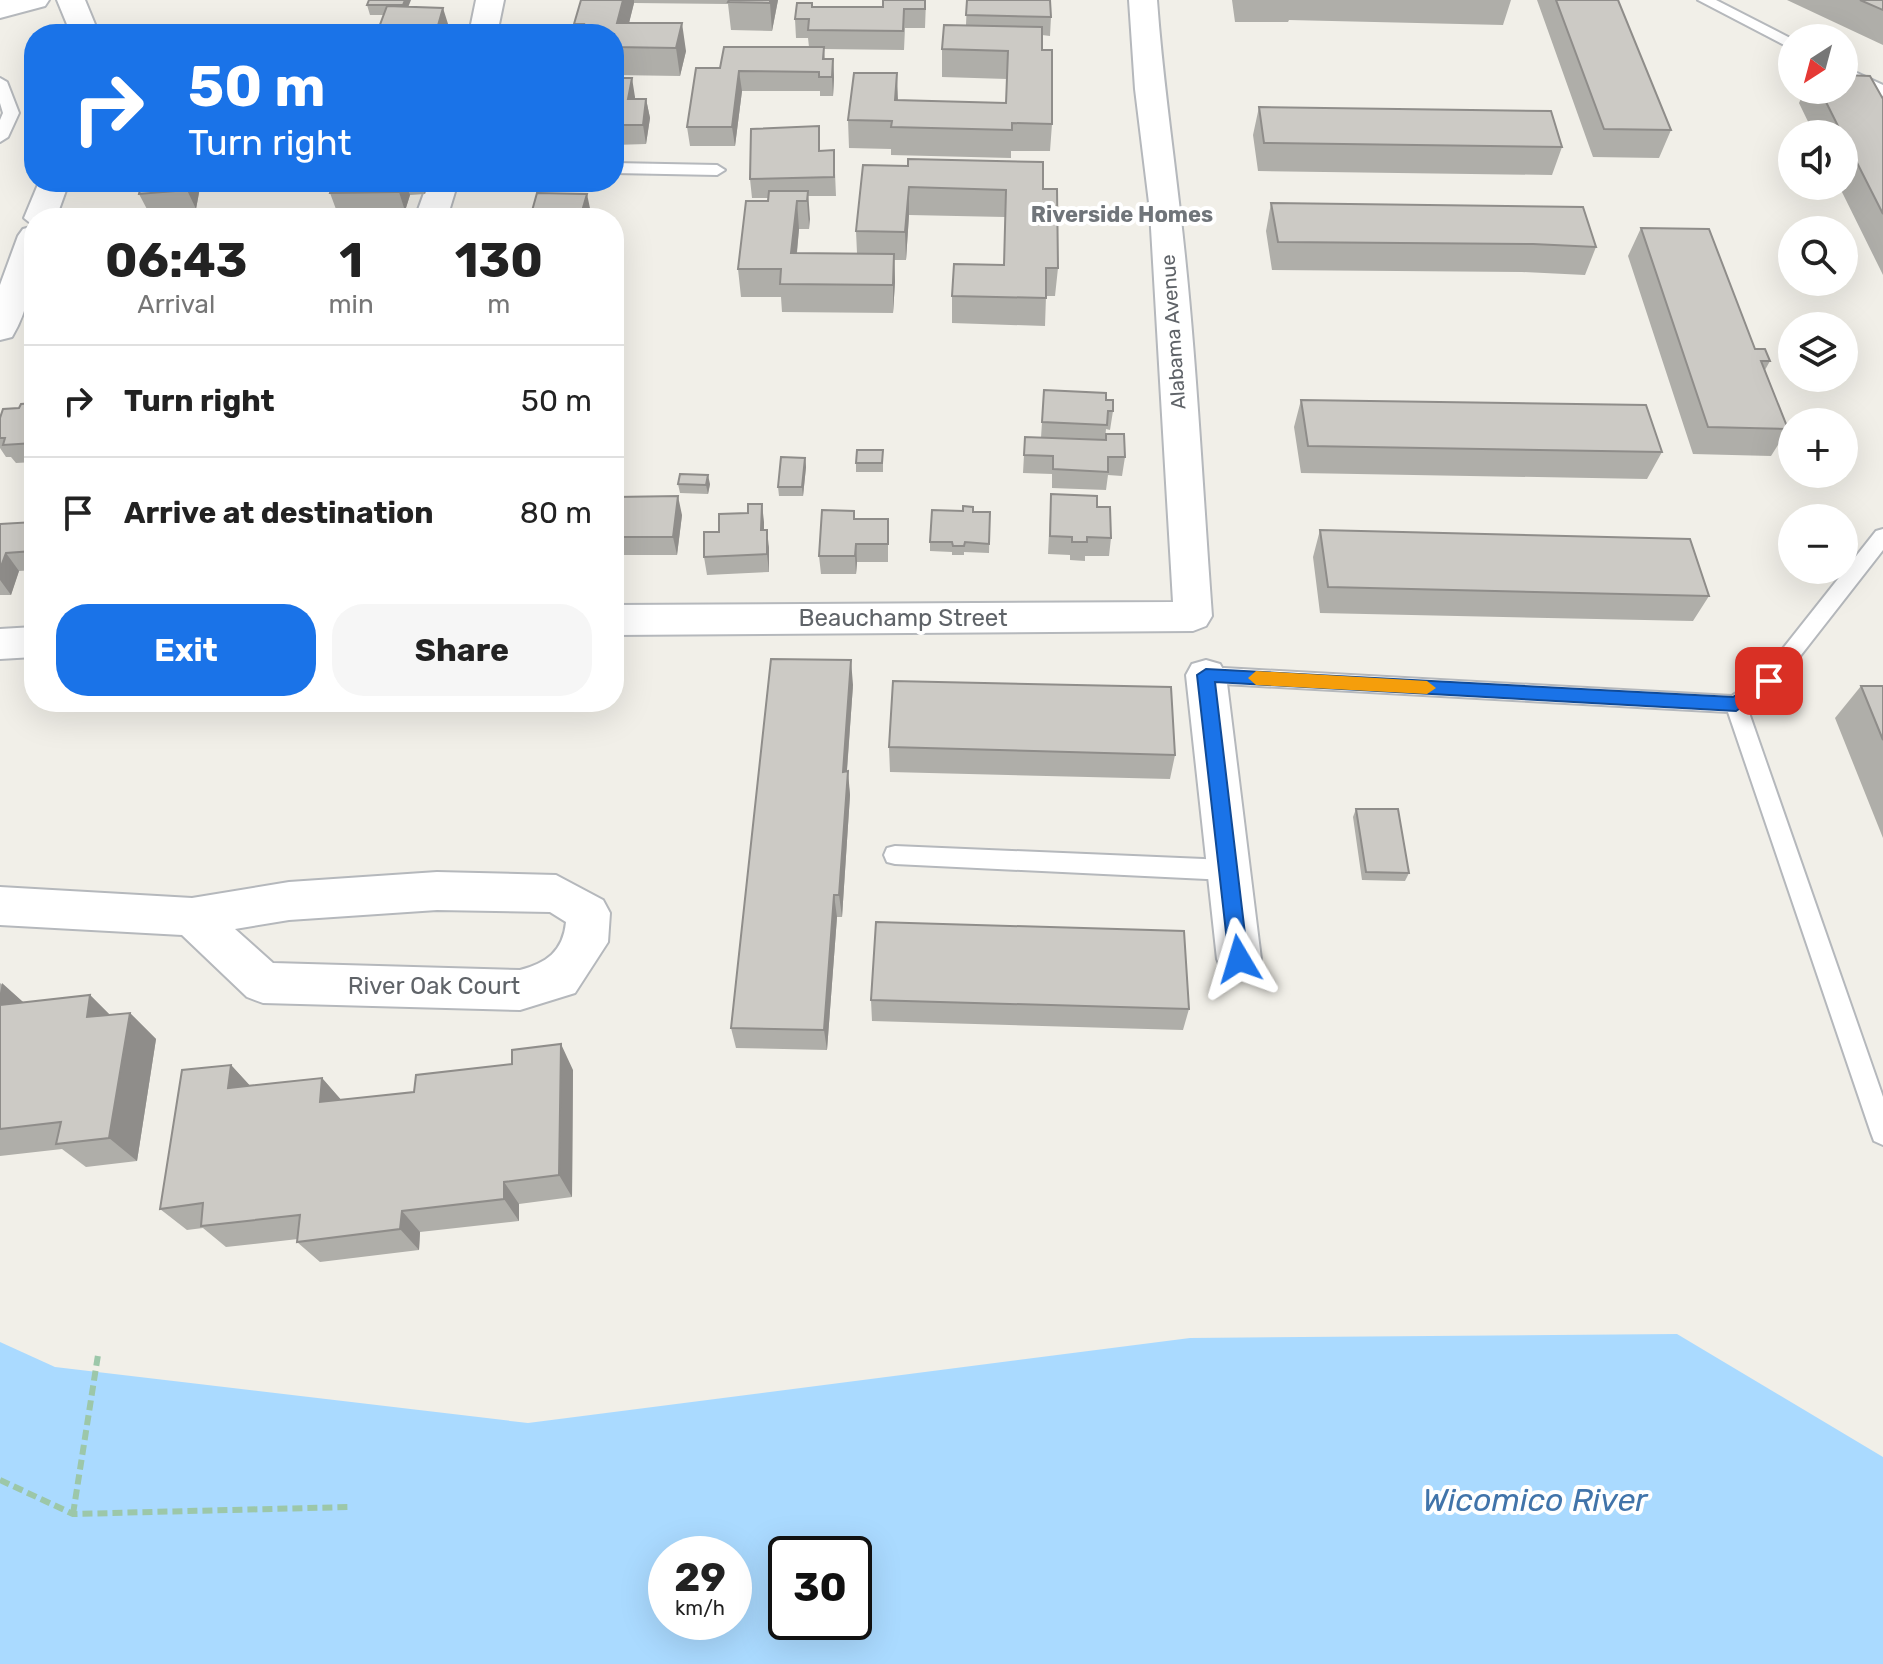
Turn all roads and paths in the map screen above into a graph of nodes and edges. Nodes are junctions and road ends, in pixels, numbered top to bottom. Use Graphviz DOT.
graph roads {
  1 [pos="35,0"];
  2 [pos="71,0"];
  3 [pos="490,0"];
  4 [pos="1143,0"];
  5 [pos="1705,0"];
  6 [pos="0,9"];
  7 [pos="81,24"];
  8 [pos="485,24"];
  9 [pos="1778,38"];
  10 [pos="1858,78"];
  11 [pos="0,82"];
  12 [pos="1883,91"];
  13 [pos="0,137"];
  14 [pos="624,168"];
  15 [pos="717,170"];
  16 [pos="24,263"];
  17 [pos="0,329"];
  18 [pos="1883,536"];
  19 [pos="1193,616"];
  20 [pos="624,620"];
  21 [pos="24,643"];
  22 [pos="0,644"];
  23 [pos="1206,675"];
  24 [pos="1736,704"];
  25 [pos="895,855"];
  26 [pos="1227,870"];
  27 [pos="0,906"];
  28 [pos="192,917"];
  29 [pos="1239,959"];
  30 [pos="1883,1133"];
  31 [pos="98,1355"];
  32 [pos="0,1480"];
  33 [pos="349,1507"];
  34 [pos="73,1514"];
  1 -- 6 [label="street"];
  2 -- 7 [label="street"];
  3 -- 8 [label="street"];
  4 -- 19 [label="street, Alabama Avenue"];
  5 -- 9 [label="lane"];
  10 -- 12 [label="lane"];
  11 -- 13 [label="lane"];
  14 -- 15 [label="lane"];
  16 -- 17 [label="street"];
  18 -- 24 [label="lane"];
  19 -- 20 [label="street, Beauchamp Street"];
  21 -- 22 [label="street"];
  23 -- 24 [label="lane"];
  23 -- 26 [label="street"];
  24 -- 30 [label="lane"];
  25 -- 26 [label="lane"];
  26 -- 29 [label="street"];
  27 -- 28 [label="street, River Oak Court"];
  28 -- 28 [label="street, River Oak Court"];
  31 -- 34 [label="path"];
  32 -- 34 [label="path"];
  33 -- 34 [label="path"];
}
